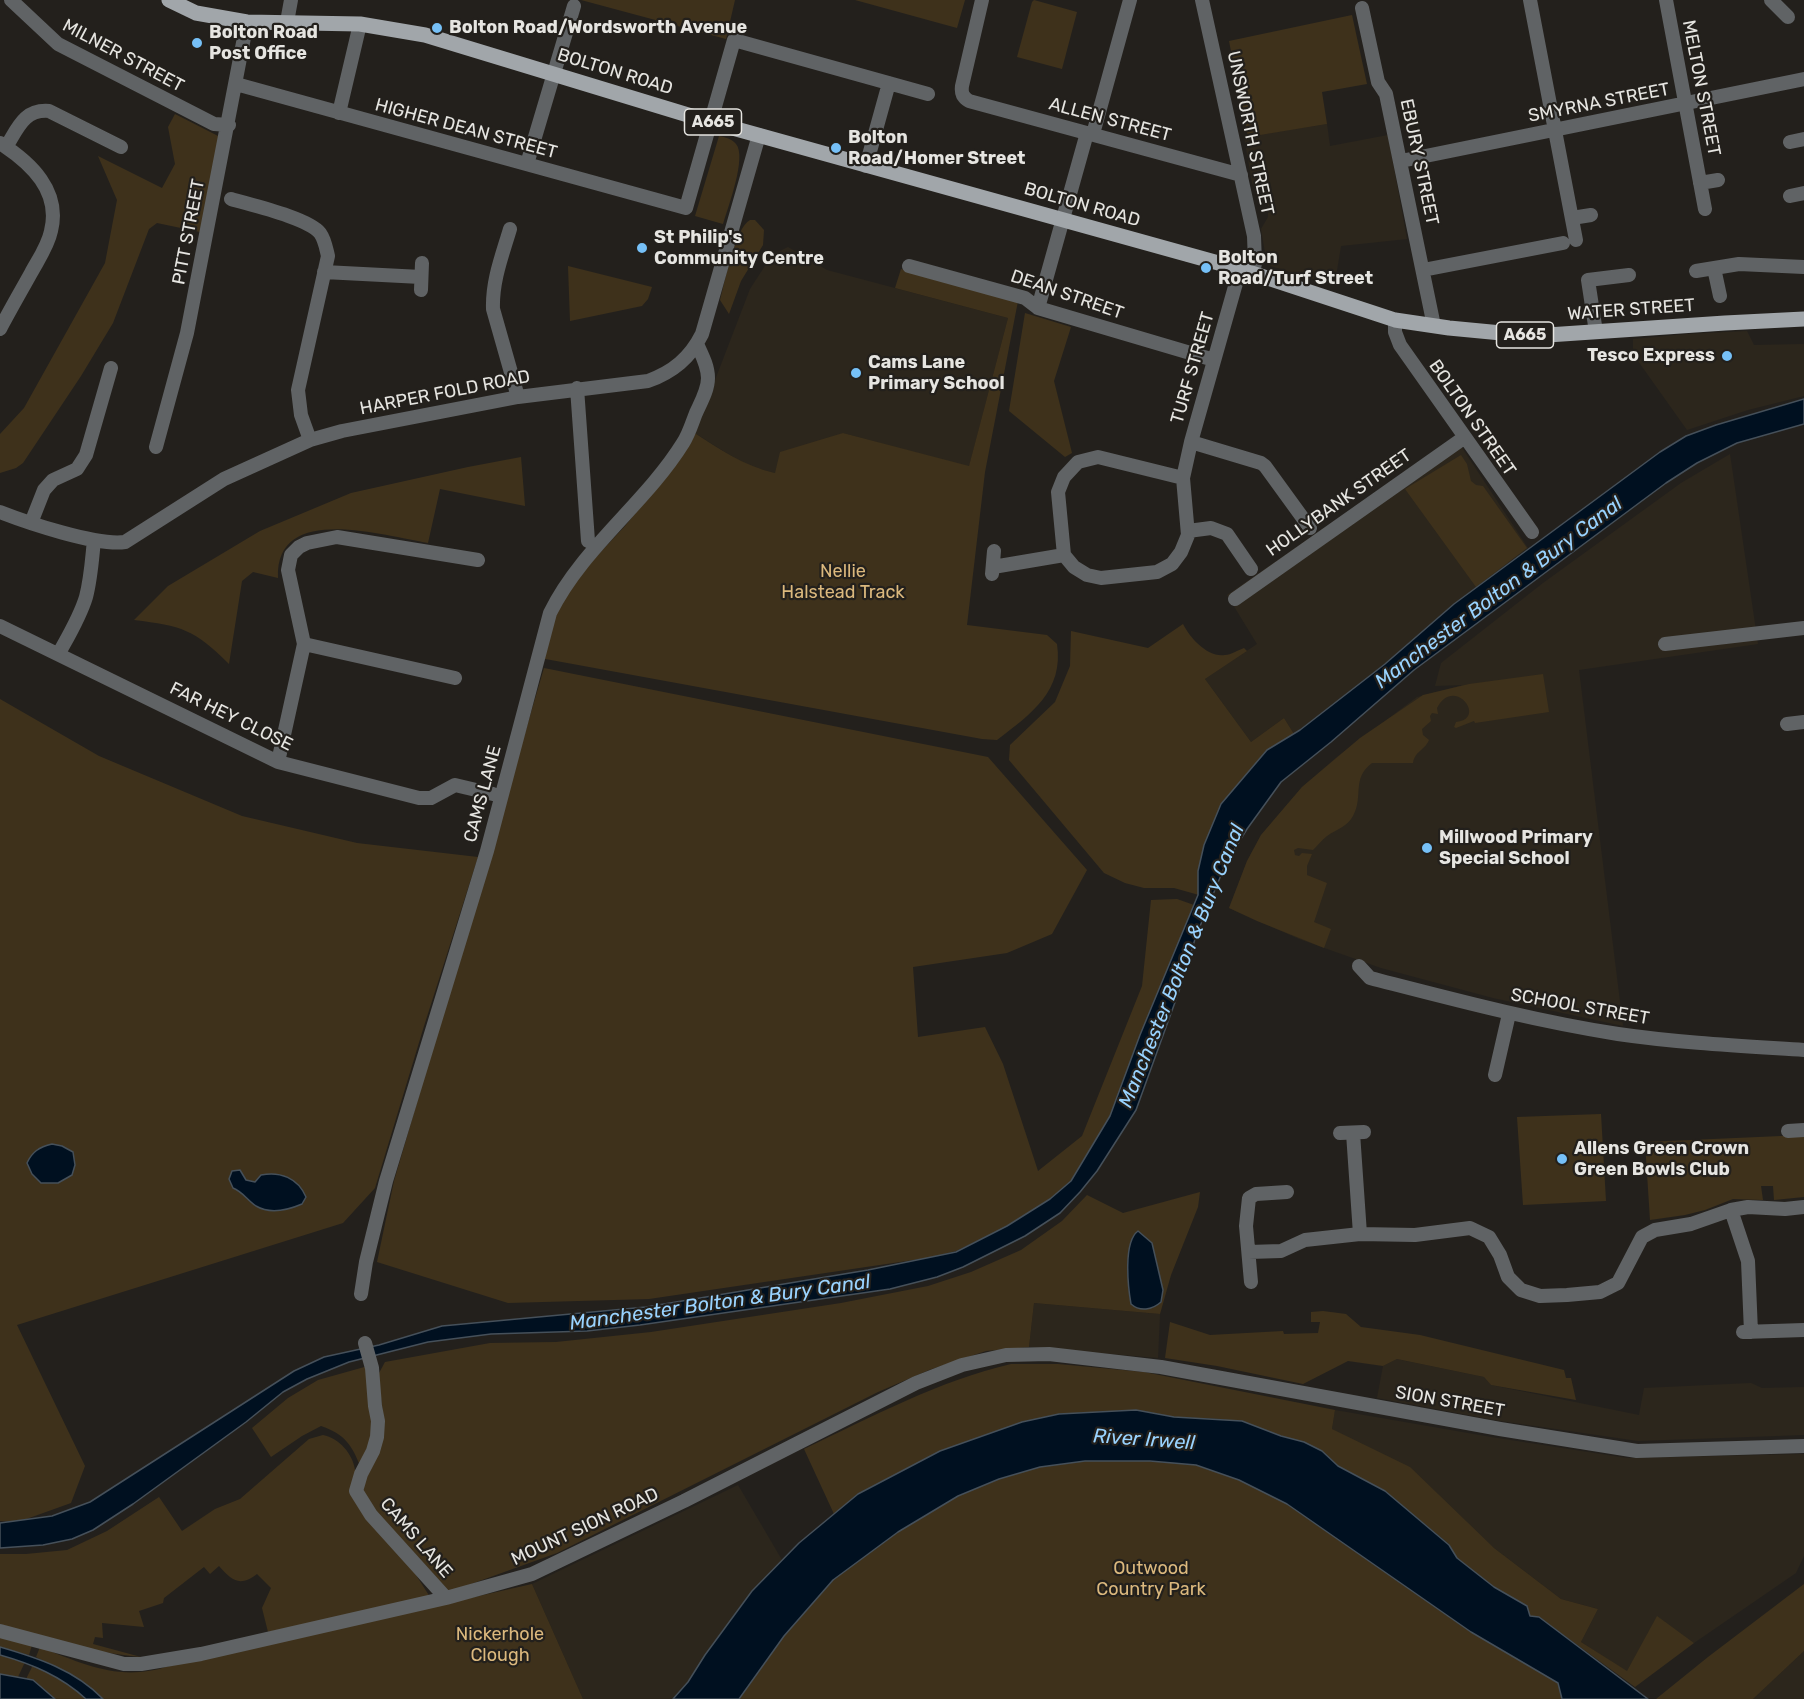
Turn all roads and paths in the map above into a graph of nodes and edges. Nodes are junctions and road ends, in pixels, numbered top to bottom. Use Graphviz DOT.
graph roads {
  1 [pos="11,0"];
  2 [pos="169,0"];
  3 [pos="291,0"];
  4 [pos="982,0"];
  5 [pos="1130,0"];
  6 [pos="1202,0"];
  7 [pos="1530,0"];
  8 [pos="1666,0"];
  9 [pos="1770,5"];
  10 [pos="574,6"];
  11 [pos="1362,8"];
  12 [pos="1788,17"];
  13 [pos="247,22"];
  14 [pos="286,22"];
  15 [pos="360,24"];
  16 [pos="554,73"];
  17 [pos="1804,79"];
  18 [pos="889,83"];
  19 [pos="236,84"];
  20 [pos="928,94"];
  21 [pos="1685,104"];
  22 [pos="339,113"];
  23 [pos="711,122"];
  24 [pos="229,126"];
  25 [pos="1556,130"];
  26 [pos="1090,133"];
  27 [pos="759,135"];
  28 [pos="3,145"];
  29 [pos="112,147"];
  30 [pos="1401,161"];
  31 [pos="526,164"];
  32 [pos="866,166"];
  33 [pos="1241,175"];
  34 [pos="1718,180"];
  35 [pos="1700,183"];
  36 [pos="1804,193"];
  37 [pos="1790,196"];
  38 [pos="231,199"];
  39 [pos="1705,209"];
  40 [pos="1591,215"];
  41 [pos="1572,218"];
  42 [pos="1063,220"];
  43 [pos="510,229"];
  44 [pos="909,266"];
  45 [pos="1804,267"];
  46 [pos="1714,268"];
  47 [pos="1423,270"];
  48 [pos="1246,271"];
  49 [pos="1696,271"];
  50 [pos="324,272"];
  51 [pos="1629,274"];
  52 [pos="421,276"];
  53 [pos="1720,296"];
  54 [pos="1038,308"];
  55 [pos="1395,320"];
  56 [pos="1804,320"];
  57 [pos="1434,326"];
  58 [pos="0,329"];
  59 [pos="1596,332"];
  60 [pos="697,344"];
  61 [pos="1214,360"];
  62 [pos="111,368"];
  63 [pos="105,386"];
  64 [pos="577,388"];
  65 [pos="120,390"];
  66 [pos="518,397"];
  67 [pos="1465,437"];
  68 [pos="310,440"];
  69 [pos="1191,442"];
  70 [pos="156,447"];
  71 [pos="1183,478"];
  72 [pos="0,512"];
  73 [pos="31,523"];
  74 [pos="1310,528"];
  75 [pos="1188,531"];
  76 [pos="1532,532"];
  77 [pos="94,540"];
  78 [pos="588,541"];
  79 [pos="994,551"];
  80 [pos="1064,555"];
  81 [pos="478,561"];
  82 [pos="1251,569"];
  83 [pos="1235,599"];
  84 [pos="0,626"];
  85 [pos="1804,628"];
  86 [pos="304,644"];
  87 [pos="1665,644"];
  88 [pos="59,653"];
  89 [pos="448,672"];
  90 [pos="1804,722"];
  91 [pos="1787,724"];
  92 [pos="278,762"];
  93 [pos="493,795"];
  94 [pos="1359,966"];
  95 [pos="1509,1014"];
  96 [pos="1804,1050"];
  97 [pos="1495,1075"];
  98 [pos="1804,1130"];
  99 [pos="1788,1131"];
  100 [pos="1353,1133"];
  101 [pos="1287,1192"];
  102 [pos="1804,1207"];
  103 [pos="1731,1210"];
  104 [pos="1360,1234"];
  105 [pos="1249,1252"];
  106 [pos="1251,1282"];
  107 [pos="361,1294"];
  108 [pos="1804,1330"];
  109 [pos="364,1343"];
  110 [pos="1092,1358"];
  111 [pos="1804,1446"];
  112 [pos="446,1598"];
  113 [pos="0,1631"];
  1 -- 24 [label="street, MILNER STREET"];
  2 -- 13 [label="main road, BOLTON ROAD / A665"];
  3 -- 14 [label="street"];
  4 -- 26 [label="street, ALLEN STREET"];
  5 -- 26 [label="street"];
  6 -- 33 [label="street, UNSWORTH STREET"];
  7 -- 25 [label="street"];
  8 -- 21 [label="street, MELTON STREET"];
  9 -- 12 [label="street"];
  10 -- 16 [label="street"];
  11 -- 30 [label="street, EBURY STREET"];
  13 -- 14 [label="main road, BOLTON ROAD / A665"];
  13 -- 19 [label="street, PITT STREET"];
  14 -- 15 [label="main road, BOLTON ROAD / A665"];
  15 -- 16 [label="main road, BOLTON ROAD / A665"];
  15 -- 22 [label="street"];
  16 -- 23 [label="main road, BOLTON ROAD / A665"];
  16 -- 31 [label="street"];
  17 -- 21 [label="street, SMYRNA STREET"];
  18 -- 20 [label="street"];
  18 -- 23 [label="street"];
  18 -- 32 [label="street"];
  19 -- 22 [label="street, HIGHER DEAN STREET"];
  19 -- 24 [label="street, PITT STREET"];
  21 -- 25 [label="street, SMYRNA STREET"];
  21 -- 35 [label="street, MELTON STREET"];
  22 -- 31 [label="street, HIGHER DEAN STREET"];
  23 -- 27 [label="main road, BOLTON ROAD / A665"];
  23 -- 31 [label="street, HIGHER DEAN STREET"];
  24 -- 70 [label="street, PITT STREET"];
  25 -- 30 [label="street, SMYRNA STREET"];
  25 -- 41 [label="street"];
  26 -- 33 [label="street, ALLEN STREET"];
  26 -- 42 [label="street"];
  27 -- 32 [label="main road, BOLTON ROAD / A665"];
  27 -- 60 [label="street, HARPER FOLD ROAD"];
  28 -- 29 [label="street"];
  28 -- 58 [label="street"];
  30 -- 47 [label="street, EBURY STREET"];
  32 -- 42 [label="main road, BOLTON ROAD / A665"];
  33 -- 48 [label="street, UNSWORTH STREET"];
  34 -- 35 [label="street, MELTON STREET"];
  35 -- 39 [label="street, MELTON STREET"];
  36 -- 37 [label="street"];
  38 -- 50 [label="street"];
  40 -- 41 [label="street"];
  41 -- 47 [label="street"];
  42 -- 48 [label="main road, BOLTON ROAD / A665"];
  42 -- 54 [label="street"];
  43 -- 66 [label="street"];
  44 -- 54 [label="street, DEAN STREET"];
  45 -- 46 [label="street"];
  46 -- 49 [label="street"];
  46 -- 53 [label="street"];
  47 -- 57 [label="street, EBURY STREET"];
  48 -- 55 [label="main road, WATER STREET / A665"];
  48 -- 61 [label="street, TURF STREET"];
  50 -- 52 [label="street"];
  50 -- 68 [label="street"];
  51 -- 59 [label="street"];
  54 -- 61 [label="street, DEAN STREET"];
  55 -- 57 [label="main road, WATER STREET / A665"];
  55 -- 67 [label="street, BOLTON STREET"];
  56 -- 59 [label="main road, WATER STREET / A665"];
  57 -- 59 [label="main road, WATER STREET / A665"];
  60 -- 64 [label="street, HARPER FOLD ROAD"];
  60 -- 107 [label="street, CAMS LANE"];
  61 -- 69 [label="street, TURF STREET"];
  62 -- 63 [label="street"];
  63 -- 65 [label="street"];
  63 -- 73 [label="street"];
  64 -- 66 [label="street, HARPER FOLD ROAD"];
  64 -- 78 [label="street"];
  66 -- 68 [label="street, HARPER FOLD ROAD"];
  67 -- 76 [label="street, BOLTON STREET"];
  67 -- 83 [label="street, HOLLYBANK STREET"];
  68 -- 77 [label="street, HARPER FOLD ROAD"];
  69 -- 71 [label="street, TURF STREET"];
  69 -- 74 [label="street"];
  71 -- 75 [label="street"];
  71 -- 80 [label="street"];
  72 -- 73 [label="street, HARPER FOLD ROAD"];
  73 -- 77 [label="street, HARPER FOLD ROAD"];
  75 -- 80 [label="street"];
  75 -- 82 [label="street"];
  77 -- 88 [label="street"];
  79 -- 80 [label="street"];
  81 -- 86 [label="street"];
  84 -- 88 [label="street, FAR HEY CLOSE"];
  85 -- 87 [label="street"];
  86 -- 89 [label="street"];
  86 -- 92 [label="street"];
  88 -- 92 [label="street, FAR HEY CLOSE"];
  90 -- 91 [label="street"];
  92 -- 93 [label="street, FAR HEY CLOSE"];
  94 -- 95 [label="street, SCHOOL STREET"];
  95 -- 96 [label="street, SCHOOL STREET"];
  95 -- 97 [label="street"];
  98 -- 99 [label="street"];
  100 -- 104 [label="street"];
  101 -- 105 [label="street"];
  102 -- 103 [label="street"];
  103 -- 104 [label="street"];
  103 -- 108 [label="street"];
  104 -- 105 [label="street"];
  105 -- 106 [label="street"];
  109 -- 112 [label="street, CAMS LANE"];
  110 -- 111 [label="street, SION STREET"];
  110 -- 112 [label="street, MOUNT SION ROAD"];
  112 -- 113 [label="street, MOUNT SION ROAD"];
}
